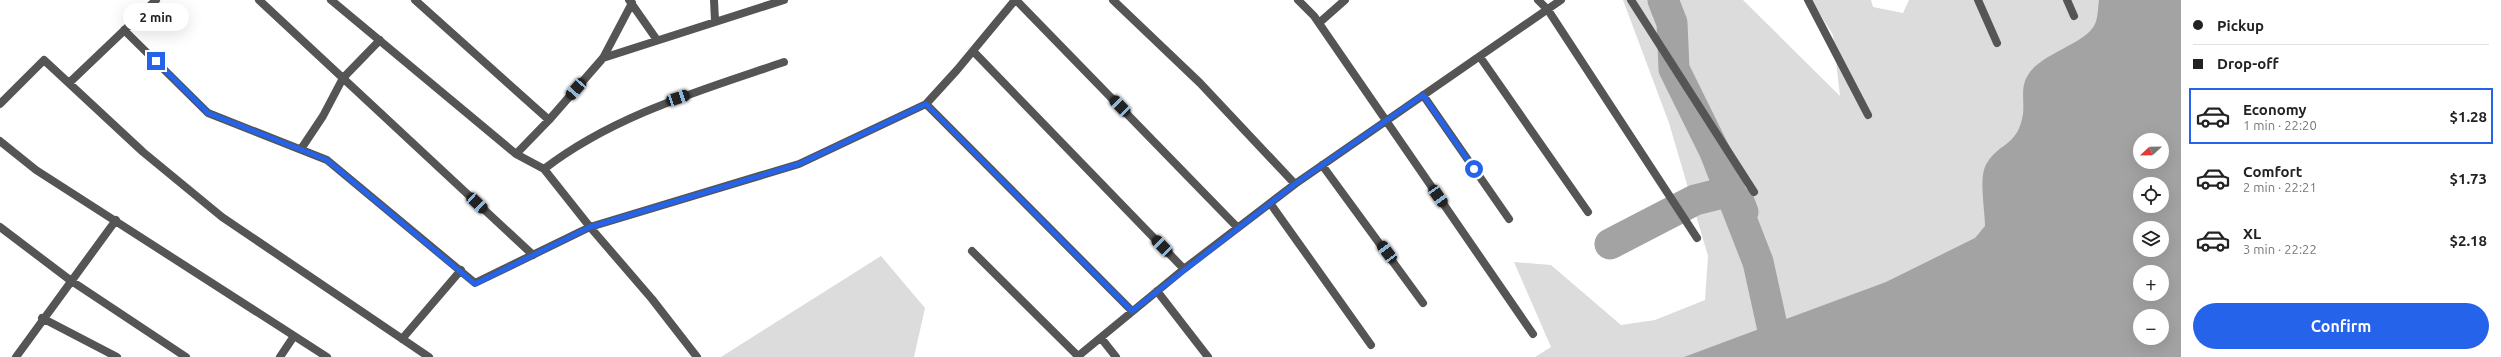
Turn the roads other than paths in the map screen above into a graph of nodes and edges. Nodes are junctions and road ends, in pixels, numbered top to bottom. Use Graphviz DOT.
graph roads {
  1 [pos="156,0"];
  2 [pos="258,0"];
  3 [pos="331,0"];
  4 [pos="415,0"];
  5 [pos="714,0"];
  6 [pos="784,0"];
  7 [pos="1015,0"];
  8 [pos="1112,0"];
  9 [pos="1298,0"];
  10 [pos="1345,0"];
  11 [pos="1538,0"];
  12 [pos="1561,0"];
  13 [pos="1631,0"];
  14 [pos="1808,0"];
  15 [pos="1978,0"];
  16 [pos="2067,0"];
  17 [pos="630,2"];
  18 [pos="1548,10"];
  19 [pos="2074,16"];
  20 [pos="715,21"];
  21 [pos="1318,24"];
  22 [pos="124,30"];
  23 [pos="380,40"];
  24 [pos="657,40"];
  25 [pos="1997,43"];
  26 [pos="973,51"];
  27 [pos="1480,57"];
  28 [pos="603,58"];
  29 [pos="784,62"];
  30 [pos="343,78"];
  31 [pos="69,83"];
  32 [pos="1423,95"];
  33 [pos="0,104"];
  34 [pos="926,104"];
  35 [pos="1868,115"];
  36 [pos="549,120"];
  37 [pos="1386,121"];
  38 [pos="0,141"];
  39 [pos="301,149"];
  40 [pos="516,154"];
  41 [pos="1322,165"];
  42 [pos="544,169"];
  43 [pos="1295,184"];
  44 [pos="1754,192"];
  45 [pos="1270,203"];
  46 [pos="1588,212"];
  47 [pos="1509,219"];
  48 [pos="116,220"];
  49 [pos="590,227"];
  50 [pos="0,228"];
  51 [pos="1238,228"];
  52 [pos="1697,238"];
  53 [pos="972,251"];
  54 [pos="532,255"];
  55 [pos="1184,269"];
  56 [pos="461,270"];
  57 [pos="70,280"];
  58 [pos="1157,291"];
  59 [pos="1424,302"];
  60 [pos="1132,311"];
  61 [pos="42,318"];
  62 [pos="1533,334"];
  63 [pos="294,336"];
  64 [pos="1100,338"];
  65 [pos="402,339"];
  66 [pos="1371,345"];
  67 [pos="16,357"];
  68 [pos="117,357"];
  69 [pos="186,357"];
  70 [pos="280,357"];
  71 [pos="327,357"];
  72 [pos="429,357"];
  73 [pos="697,357"];
  74 [pos="1078,357"];
  75 [pos="1116,357"];
  76 [pos="1208,357"];
  1 -- 22 [label="street"];
  2 -- 30 [label="street"];
  3 -- 23 [label="street"];
  4 -- 36 [label="street"];
  5 -- 20 [label="street"];
  6 -- 20 [label="street"];
  7 -- 26 [label="street"];
  7 -- 51 [label="street"];
  8 -- 43 [label="street"];
  9 -- 21 [label="street"];
  10 -- 21 [label="street"];
  11 -- 18 [label="street"];
  12 -- 18 [label="street"];
  13 -- 44 [label="street"];
  14 -- 35 [label="street"];
  15 -- 25 [label="street"];
  16 -- 19 [label="street"];
  17 -- 24 [label="street"];
  17 -- 28 [label="street"];
  18 -- 27 [label="street"];
  18 -- 52 [label="street"];
  20 -- 24 [label="street"];
  21 -- 37 [label="street"];
  22 -- 31 [label="street"];
  22 -- 39 [label="street"];
  23 -- 30 [label="street"];
  23 -- 40 [label="street"];
  24 -- 28 [label="street"];
  26 -- 34 [label="street"];
  26 -- 55 [label="street"];
  27 -- 32 [label="street"];
  27 -- 46 [label="street"];
  28 -- 36 [label="street"];
  29 -- 42 [label="street"];
  30 -- 39 [label="street"];
  30 -- 54 [label="street"];
  31 -- 33 [label="street"];
  31 -- 65 [label="street"];
  32 -- 37 [label="street"];
  32 -- 47 [label="street"];
  34 -- 49 [label="street"];
  34 -- 60 [label="street"];
  36 -- 40 [label="street"];
  37 -- 41 [label="street"];
  37 -- 62 [label="street"];
  38 -- 48 [label="street"];
  39 -- 56 [label="street"];
  40 -- 42 [label="street"];
  41 -- 43 [label="street"];
  41 -- 59 [label="street"];
  42 -- 49 [label="street"];
  43 -- 45 [label="street"];
  45 -- 51 [label="street"];
  45 -- 66 [label="street"];
  48 -- 57 [label="street"];
  48 -- 63 [label="street"];
  49 -- 54 [label="street"];
  49 -- 73 [label="street"];
  50 -- 57 [label="street"];
  51 -- 55 [label="street"];
  53 -- 74 [label="street"];
  54 -- 56 [label="street"];
  55 -- 58 [label="street"];
  56 -- 65 [label="street"];
  57 -- 61 [label="street"];
  57 -- 69 [label="street"];
  58 -- 60 [label="street"];
  58 -- 76 [label="street"];
  60 -- 64 [label="street"];
  61 -- 67 [label="street"];
  61 -- 68 [label="street"];
  63 -- 70 [label="street"];
  63 -- 71 [label="street"];
  64 -- 74 [label="street"];
  64 -- 75 [label="street"];
  65 -- 72 [label="street"];
}
